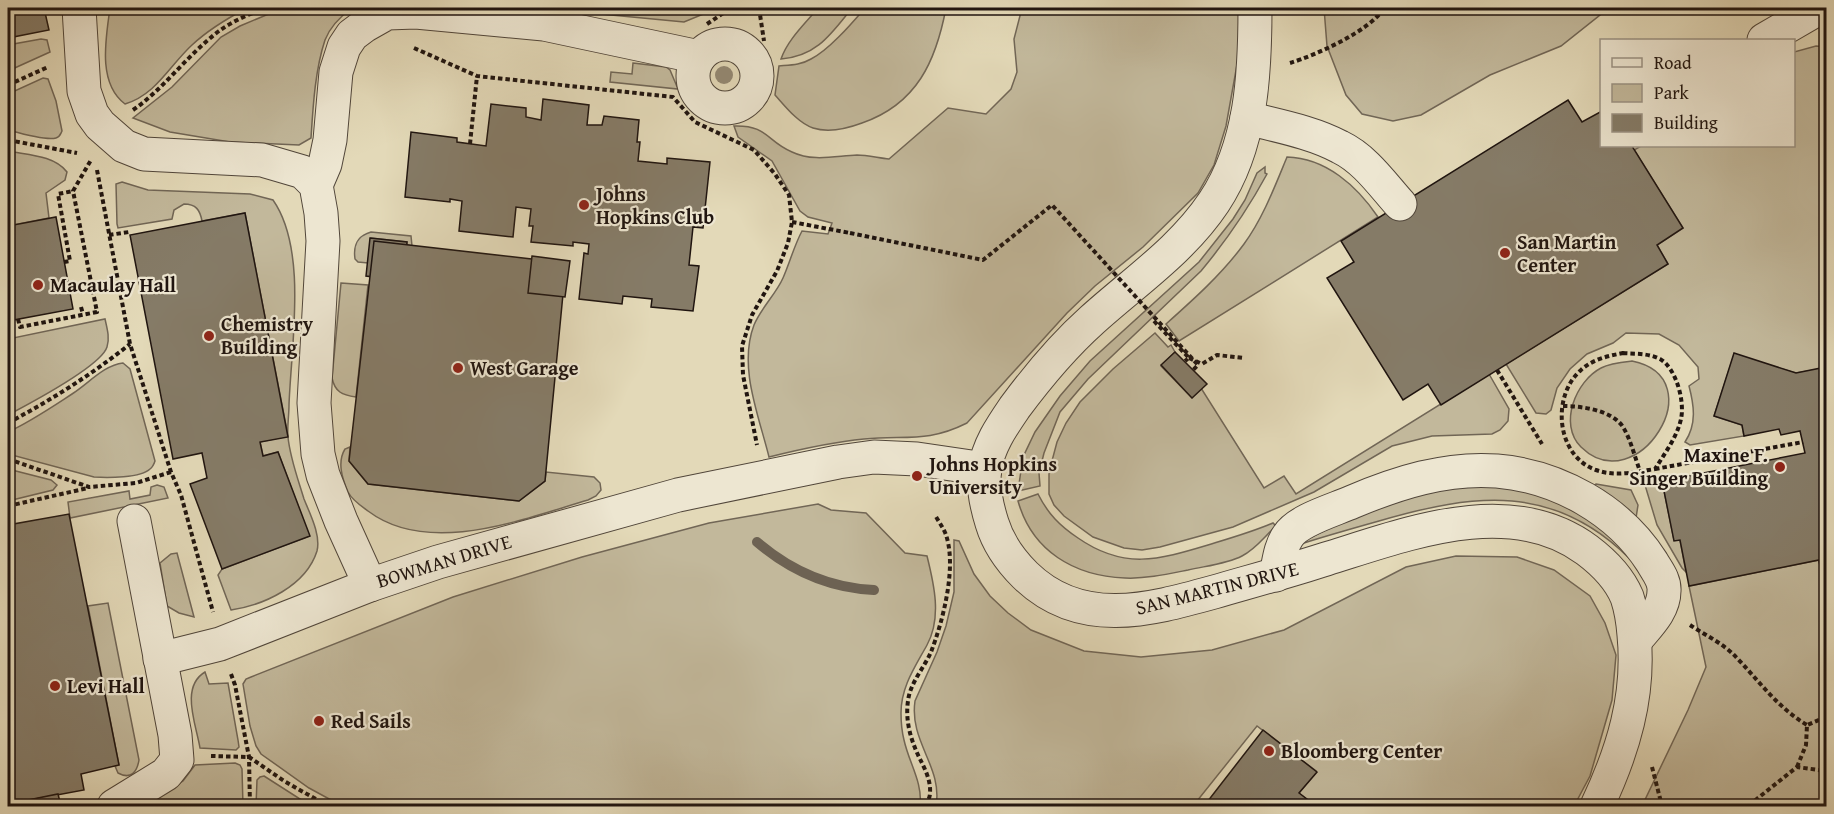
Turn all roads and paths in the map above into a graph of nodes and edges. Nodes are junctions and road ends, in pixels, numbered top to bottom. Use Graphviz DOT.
graph roads {
  1 [pos="79,8"];
  2 [pos="269,8"];
  3 [pos="304,8"];
  4 [pos="311,8"];
  5 [pos="759,8"];
  6 [pos="1256,8"];
  7 [pos="1384,8"];
  8 [pos="1819,8"];
  9 [pos="1766,39"];
  10 [pos="764,41"];
  11 [pos="408,42"];
  12 [pos="699,57"];
  13 [pos="1290,63"];
  14 [pos="51,65"];
  15 [pos="477,76"];
  16 [pos="8,85"];
  17 [pos="137,108"];
  18 [pos="1247,118"];
  19 [pos="8,140"];
  20 [pos="470,144"];
  21 [pos="94,156"];
  22 [pos="316,185"];
  23 [pos="73,191"];
  24 [pos="1400,204"];
  25 [pos="792,222"];
  26 [pos="129,232"];
  27 [pos="110,235"];
  28 [pos="64,262"];
  29 [pos="81,307"];
  30 [pos="83,314"];
  31 [pos="18,319"];
  32 [pos="1154,321"];
  33 [pos="130,344"];
  34 [pos="1244,358"];
  35 [pos="1193,370"];
  36 [pos="1497,370"];
  37 [pos="1563,406"];
  38 [pos="8,423"];
  39 [pos="756,437"];
  40 [pos="1803,442"];
  41 [pos="1542,444"];
  42 [pos="8,459"];
  43 [pos="985,469"];
  44 [pos="1654,469"];
  45 [pos="1640,471"];
  46 [pos="171,472"];
  47 [pos="89,487"];
  48 [pos="8,506"];
  49 [pos="935,515"];
  50 [pos="134,521"];
  51 [pos="1276,575"];
  52 [pos="370,585"];
  53 [pos="215,618"];
  54 [pos="1689,624"];
  55 [pos="1635,641"];
  56 [pos="160,659"];
  57 [pos="229,670"];
  58 [pos="1827,717"];
  59 [pos="1807,726"];
  60 [pos="211,756"];
  61 [pos="249,757"];
  62 [pos="1651,763"];
  63 [pos="1797,767"];
  64 [pos="1827,771"];
  65 [pos="114,806"];
  66 [pos="250,807"];
  67 [pos="328,807"];
  68 [pos="926,807"];
  69 [pos="1597,807"];
  70 [pos="1662,807"];
  71 [pos="1750,807"];
  1 -- 22 [label="street"];
  2 -- 17 [label="path"];
  3 -- 4 [label="path"];
  5 -- 10 [label="path"];
  6 -- 18 [label="street, SAN MARTIN DRIVE"];
  7 -- 13 [label="path"];
  8 -- 9 [label="street"];
  11 -- 15 [label="path"];
  12 -- 22 [label="street"];
  14 -- 16 [label="path"];
  15 -- 20 [label="path"];
  15 -- 25 [label="path"];
  18 -- 24 [label="street"];
  18 -- 43 [label="street, SAN MARTIN DRIVE"];
  19 -- 21 [label="path"];
  21 -- 23 [label="path"];
  21 -- 27 [label="path"];
  22 -- 52 [label="street, BOWMAN DRIVE"];
  23 -- 28 [label="path"];
  23 -- 30 [label="path"];
  25 -- 35 [label="path, bridge"];
  25 -- 39 [label="path"];
  26 -- 27 [label="path"];
  27 -- 33 [label="path"];
  29 -- 30 [label="path"];
  30 -- 31 [label="path"];
  32 -- 34 [label="path"];
  33 -- 38 [label="path"];
  33 -- 46 [label="path"];
  36 -- 41 [label="path"];
  37 -- 44 [label="path"];
  37 -- 45 [label="path"];
  37 -- 45 [label="path"];
  40 -- 44 [label="path"];
  42 -- 47 [label="path"];
  43 -- 51 [label="street, SAN MARTIN DRIVE"];
  43 -- 52 [label="street, BOWMAN DRIVE"];
  44 -- 45 [label="path"];
  46 -- 47 [label="path"];
  46 -- 53 [label="path"];
  47 -- 48 [label="path"];
  49 -- 68 [label="path"];
  50 -- 56 [label="street"];
  51 -- 55 [label="street, SAN MARTIN DRIVE"];
  51 -- 55 [label="street"];
  52 -- 56 [label="street"];
  54 -- 59 [label="path"];
  55 -- 69 [label="street, SAN MARTIN DRIVE"];
  56 -- 65 [label="street"];
  57 -- 61 [label="path"];
  58 -- 59 [label="path"];
  59 -- 63 [label="path"];
  60 -- 61 [label="path"];
  61 -- 66 [label="path"];
  61 -- 67 [label="path"];
  62 -- 70 [label="path"];
  63 -- 64 [label="path"];
  63 -- 71 [label="path"];
}
